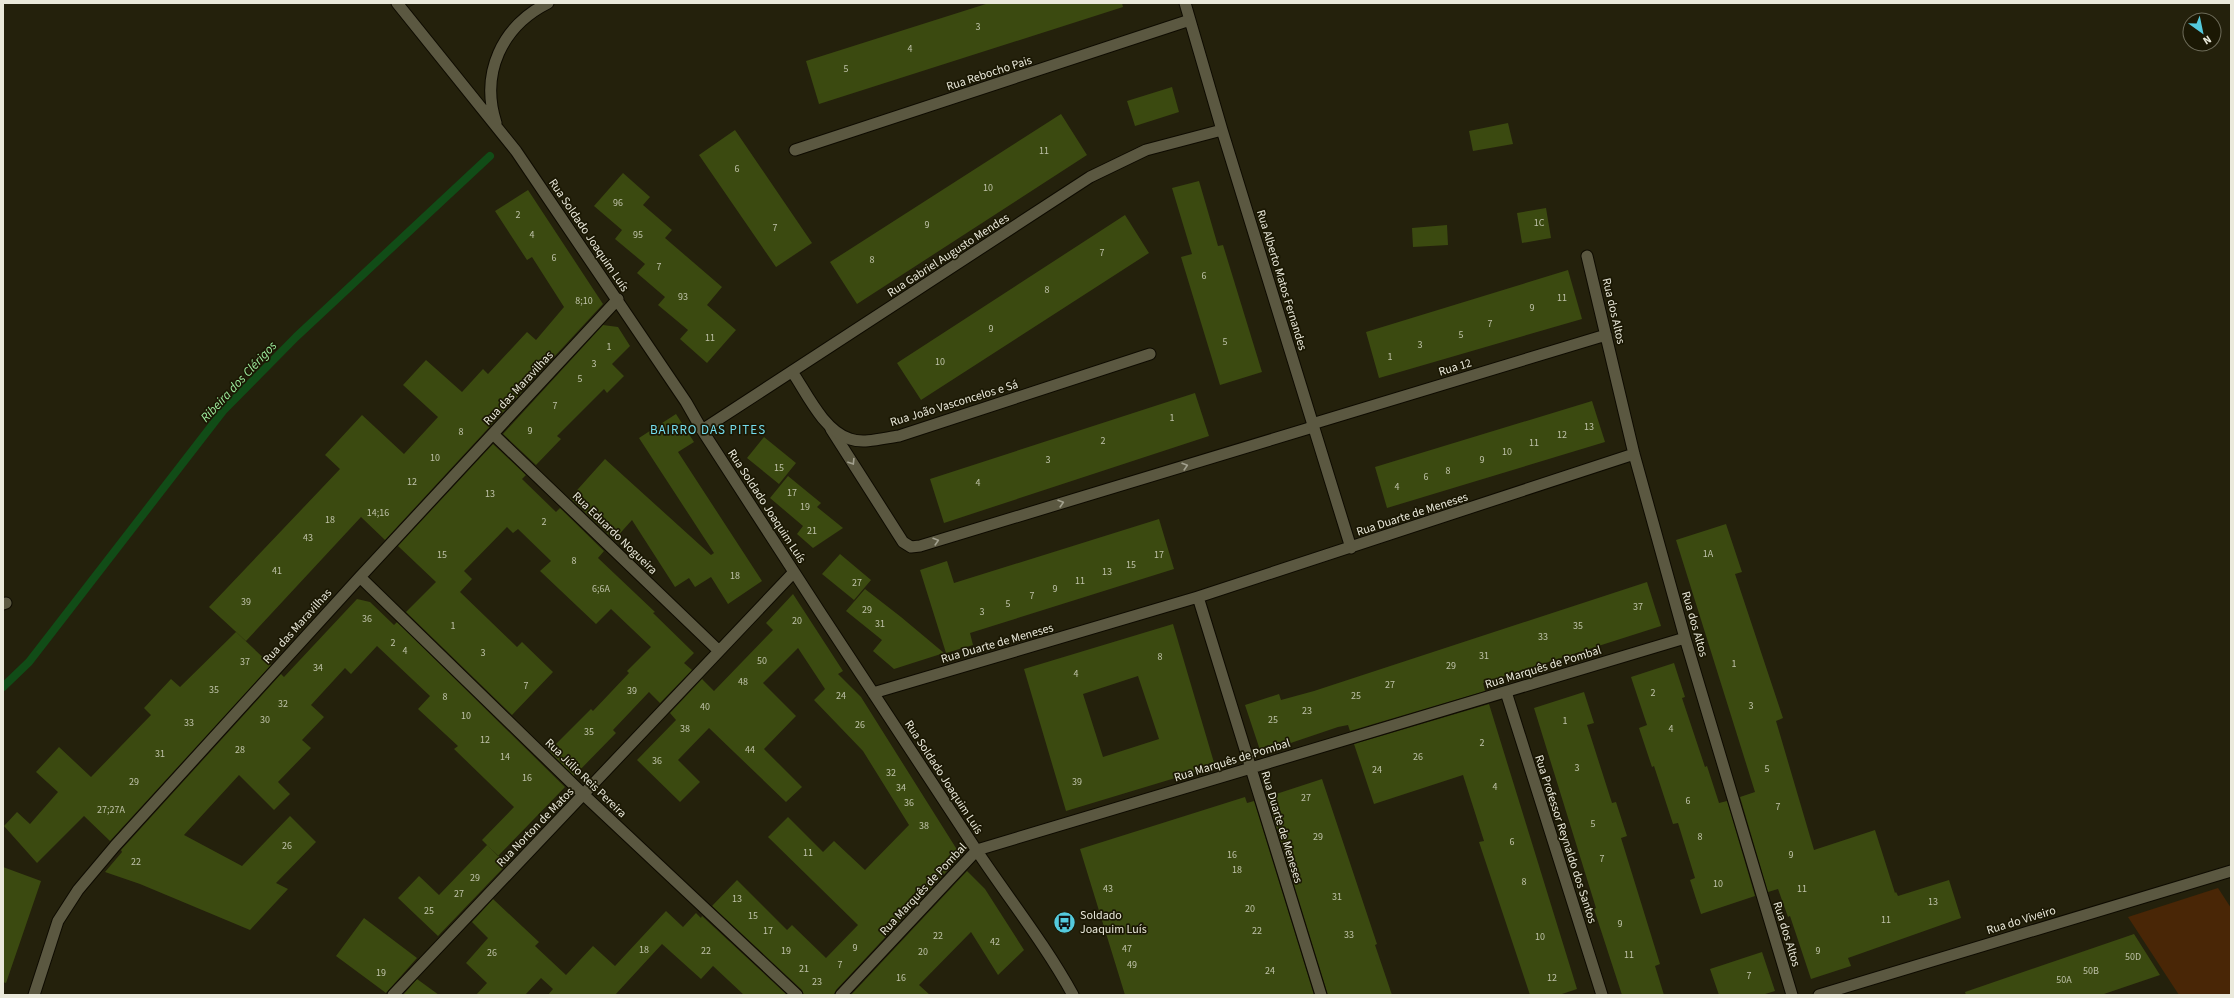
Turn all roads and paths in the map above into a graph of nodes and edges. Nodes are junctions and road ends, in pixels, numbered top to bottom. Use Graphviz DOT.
graph roads {
  1 [pos="397,3"];
  2 [pos="548,3"];
  3 [pos="1185,3"];
  4 [pos="1190,20"];
  5 [pos="498,127"];
  6 [pos="1222,130"];
  7 [pos="795,150"];
  8 [pos="1587,256"];
  9 [pos="618,299"];
  10 [pos="1606,335"];
  11 [pos="1150,354"];
  12 [pos="793,373"];
  13 [pos="1312,426"];
  14 [pos="702,430"];
  15 [pos="831,430"];
  16 [pos="493,434"];
  17 [pos="1634,454"];
  18 [pos="1350,548"];
  19 [pos="794,572"];
  20 [pos="360,578"];
  21 [pos="1198,597"];
  22 [pos="1685,638"];
  23 [pos="719,651"];
  24 [pos="1506,692"];
  25 [pos="873,693"];
  26 [pos="1250,768"];
  27 [pos="584,795"];
  28 [pos="977,850"];
  29 [pos="2231,871"];
  30 [pos="34,995"];
  31 [pos="393,995"];
  32 [pos="797,995"];
  33 [pos="841,995"];
  34 [pos="1073,995"];
  35 [pos="1321,995"];
  36 [pos="1602,995"];
  37 [pos="1792,995"];
  38 [pos="1819,995"];
  1 -- 5 [label="street, Rua Soldado Joaquim Luís"];
  2 -- 5 [label="street"];
  3 -- 4 [label="street, Rua Alberto Matos Fernandes"];
  4 -- 6 [label="street, Rua Alberto Matos Fernandes"];
  4 -- 7 [label="street, Rua Rebocho Pais"];
  5 -- 9 [label="street, Rua Soldado Joaquim Luís"];
  6 -- 12 [label="street, Rua Gabriel Augusto Mendes"];
  6 -- 13 [label="street, Rua Alberto Matos Fernandes"];
  8 -- 10 [label="street, Rua dos Altos"];
  9 -- 14 [label="street, Rua Soldado Joaquim Luís"];
  9 -- 16 [label="street, Rua das Maravilhas"];
  10 -- 13 [label="street, Rua 12"];
  10 -- 17 [label="street, Rua dos Altos"];
  11 -- 15 [label="street, Rua João Vasconcelos e Sá"];
  12 -- 14 [label="street, Rua Gabriel Augusto Mendes"];
  12 -- 15 [label="street, Rua João Vasconcelos e Sá"];
  15 -- 13 [label="street, Rua 12, one-way"];
  13 -- 18 [label="street, Rua Alberto Matos Fernandes"];
  14 -- 19 [label="street, Rua Soldado Joaquim Luís"];
  16 -- 20 [label="street, Rua das Maravilhas"];
  16 -- 23 [label="street, Rua Eduardo Nogueira"];
  17 -- 18 [label="street, Rua Duarte de Meneses"];
  17 -- 22 [label="street, Rua dos Altos"];
  18 -- 21 [label="street, Rua Duarte de Meneses"];
  19 -- 23 [label="street, Rua Norton de Matos"];
  19 -- 25 [label="street, Rua Soldado Joaquim Luís"];
  20 -- 27 [label="street, Rua Júlio Reis Pereira"];
  20 -- 30 [label="street, Rua das Maravilhas"];
  21 -- 25 [label="street, Rua Duarte de Meneses"];
  21 -- 26 [label="street, Rua Duarte de Meneses"];
  22 -- 24 [label="street, Rua Marquês de Pombal"];
  22 -- 37 [label="street, Rua dos Altos"];
  23 -- 27 [label="street, Rua Norton de Matos"];
  24 -- 26 [label="street, Rua Marquês de Pombal"];
  24 -- 36 [label="street, Rua Professor Reynaldo dos Santos"];
  25 -- 28 [label="street, Rua Soldado Joaquim Luís"];
  26 -- 28 [label="street, Rua Marquês de Pombal"];
  26 -- 35 [label="street, Rua Duarte de Meneses"];
  27 -- 31 [label="street, Rua Norton de Matos"];
  27 -- 32 [label="street, Rua Júlio Reis Pereira"];
  28 -- 33 [label="street, Rua Marquês de Pombal"];
  28 -- 34 [label="street, Rua Soldado Joaquim Luís"];
  29 -- 38 [label="street, Rua do Viveiro"];
}
